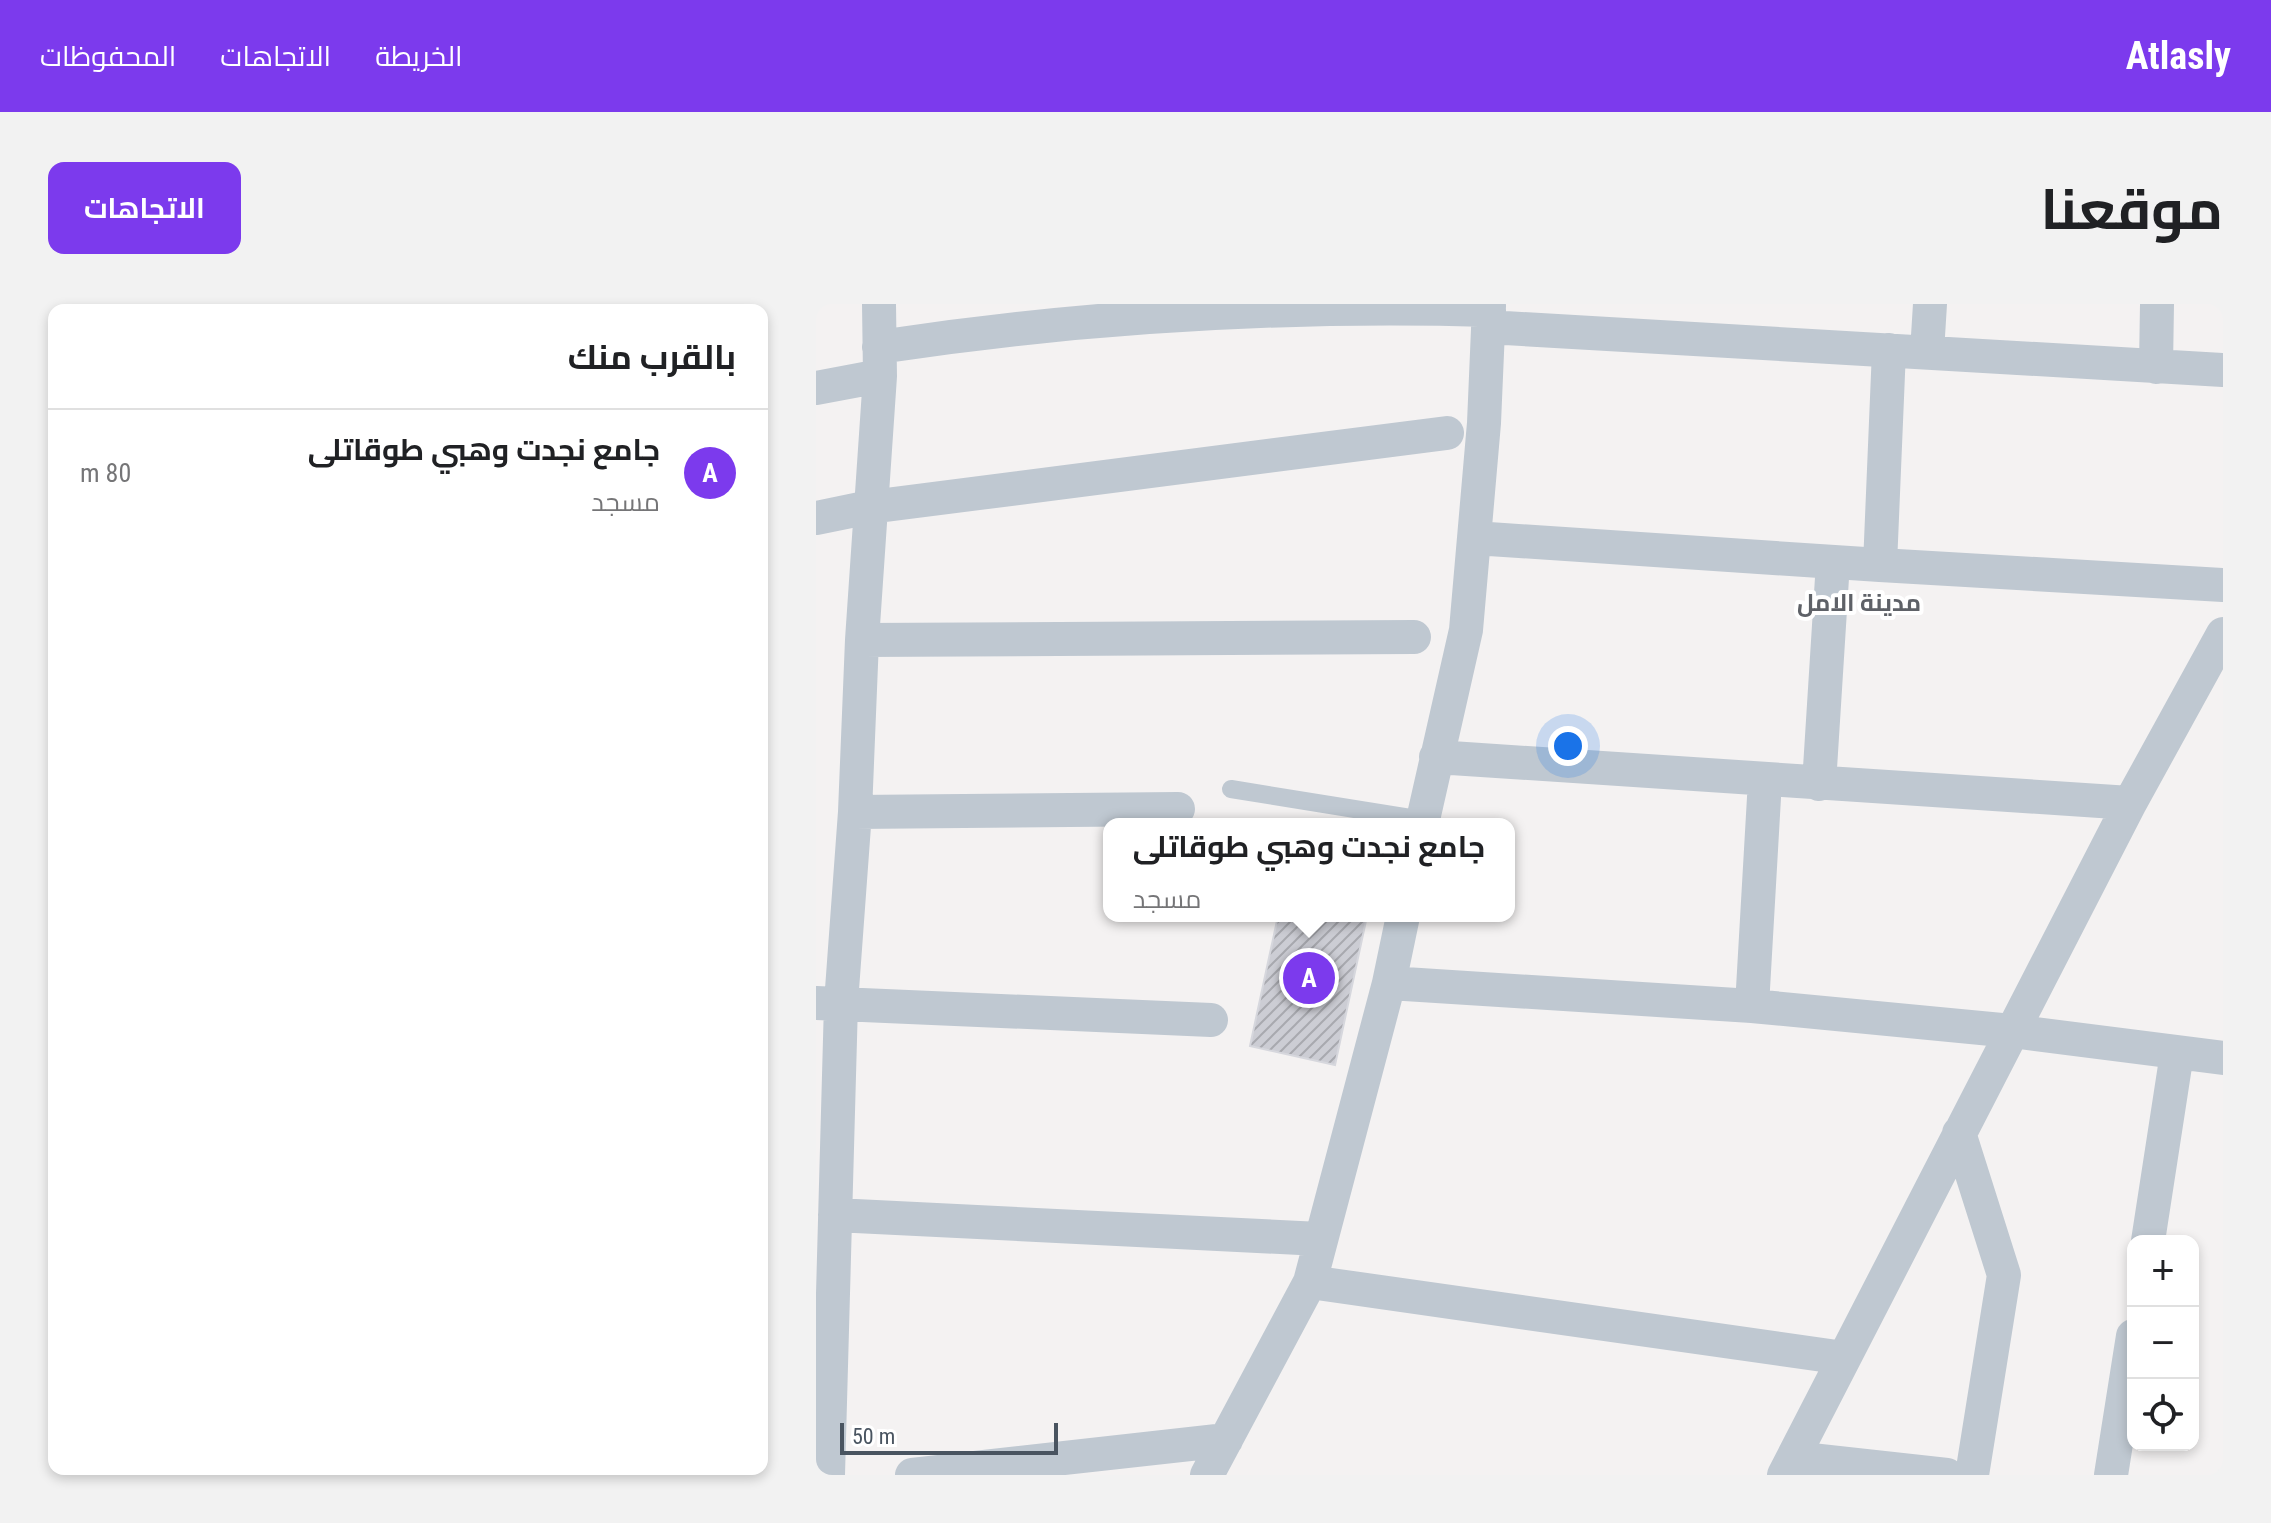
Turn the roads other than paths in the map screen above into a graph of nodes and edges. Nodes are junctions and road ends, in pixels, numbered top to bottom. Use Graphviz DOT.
graph roads {
  1 [pos="879,304"];
  2 [pos="1930,304"];
  3 [pos="2157,304"];
  4 [pos="1122,310"];
  5 [pos="1489,314"];
  6 [pos="1889,350"];
  7 [pos="1927,352"];
  8 [pos="880,362"];
  9 [pos="2156,367"];
  10 [pos="2223,370"];
  11 [pos="816,388"];
  12 [pos="1447,433"];
  13 [pos="870,507"];
  14 [pos="816,518"];
  15 [pos="1474,538"];
  16 [pos="1833,562"];
  17 [pos="1880,565"];
  18 [pos="2223,585"];
  19 [pos="2223,634"];
  20 [pos="1414,637"];
  21 [pos="862,640"];
  22 [pos="1436,757"];
  23 [pos="1765,780"];
  24 [pos="1819,784"];
  25 [pos="1231,789"];
  26 [pos="2130,803"];
  27 [pos="1178,809"];
  28 [pos="855,812"];
  29 [pos="1400,818"];
  30 [pos="1424,818"];
  31 [pos="1402,922"];
  32 [pos="1389,983"];
  33 [pos="828,1003"];
  34 [pos="1752,1006"];
  35 [pos="1211,1020"];
  36 [pos="2012,1031"];
  37 [pos="2177,1053"];
  38 [pos="2223,1058"];
  39 [pos="1959,1133"];
  40 [pos="835,1215"];
  41 [pos="2149,1235"];
  42 [pos="1320,1239"];
  43 [pos="1310,1282"];
  44 [pos="824,1348"];
  45 [pos="1844,1358"];
  46 [pos="2127,1374"];
  47 [pos="1226,1440"];
  48 [pos="1788,1466"];
  49 [pos="828,1475"];
  50 [pos="912,1475"];
  51 [pos="1207,1475"];
  52 [pos="1947,1475"];
  53 [pos="1972,1475"];
  54 [pos="2111,1475"];
  1 -- 8 [label="street"];
  2 -- 7 [label="street"];
  3 -- 9 [label="street"];
  4 -- 5 [label="street"];
  4 -- 8 [label="street"];
  5 -- 6 [label="street"];
  5 -- 15 [label="street"];
  6 -- 7 [label="street"];
  6 -- 17 [label="street"];
  7 -- 9 [label="street"];
  8 -- 11 [label="street"];
  8 -- 13 [label="street"];
  9 -- 10 [label="street"];
  12 -- 13 [label="street"];
  13 -- 14 [label="street"];
  13 -- 21 [label="street"];
  15 -- 16 [label="street"];
  15 -- 22 [label="street"];
  16 -- 17 [label="street"];
  16 -- 24 [label="street"];
  17 -- 18 [label="street"];
  19 -- 26 [label="street"];
  20 -- 21 [label="street"];
  21 -- 28 [label="street"];
  22 -- 23 [label="street"];
  22 -- 30 [label="street"];
  23 -- 24 [label="street"];
  23 -- 34 [label="street"];
  24 -- 26 [label="street"];
  25 -- 29 [label="lane"];
  26 -- 36 [label="street"];
  27 -- 28 [label="street"];
  28 -- 33 [label="street"];
  31 -- 32 [label="street"];
  32 -- 34 [label="street"];
  32 -- 42 [label="street"];
  33 -- 35 [label="street"];
  33 -- 40 [label="street"];
  34 -- 36 [label="street"];
  36 -- 37 [label="street"];
  36 -- 39 [label="street"];
  37 -- 38 [label="street"];
  37 -- 41 [label="street"];
  39 -- 45 [label="street"];
  39 -- 53 [label="street"];
  40 -- 42 [label="street"];
  40 -- 44 [label="street"];
  42 -- 43 [label="street"];
  43 -- 45 [label="street"];
  43 -- 47 [label="street"];
  44 -- 49 [label="street"];
  45 -- 48 [label="street"];
  46 -- 54 [label="street"];
  47 -- 50 [label="street"];
  47 -- 51 [label="street"];
  48 -- 52 [label="street"];
}
